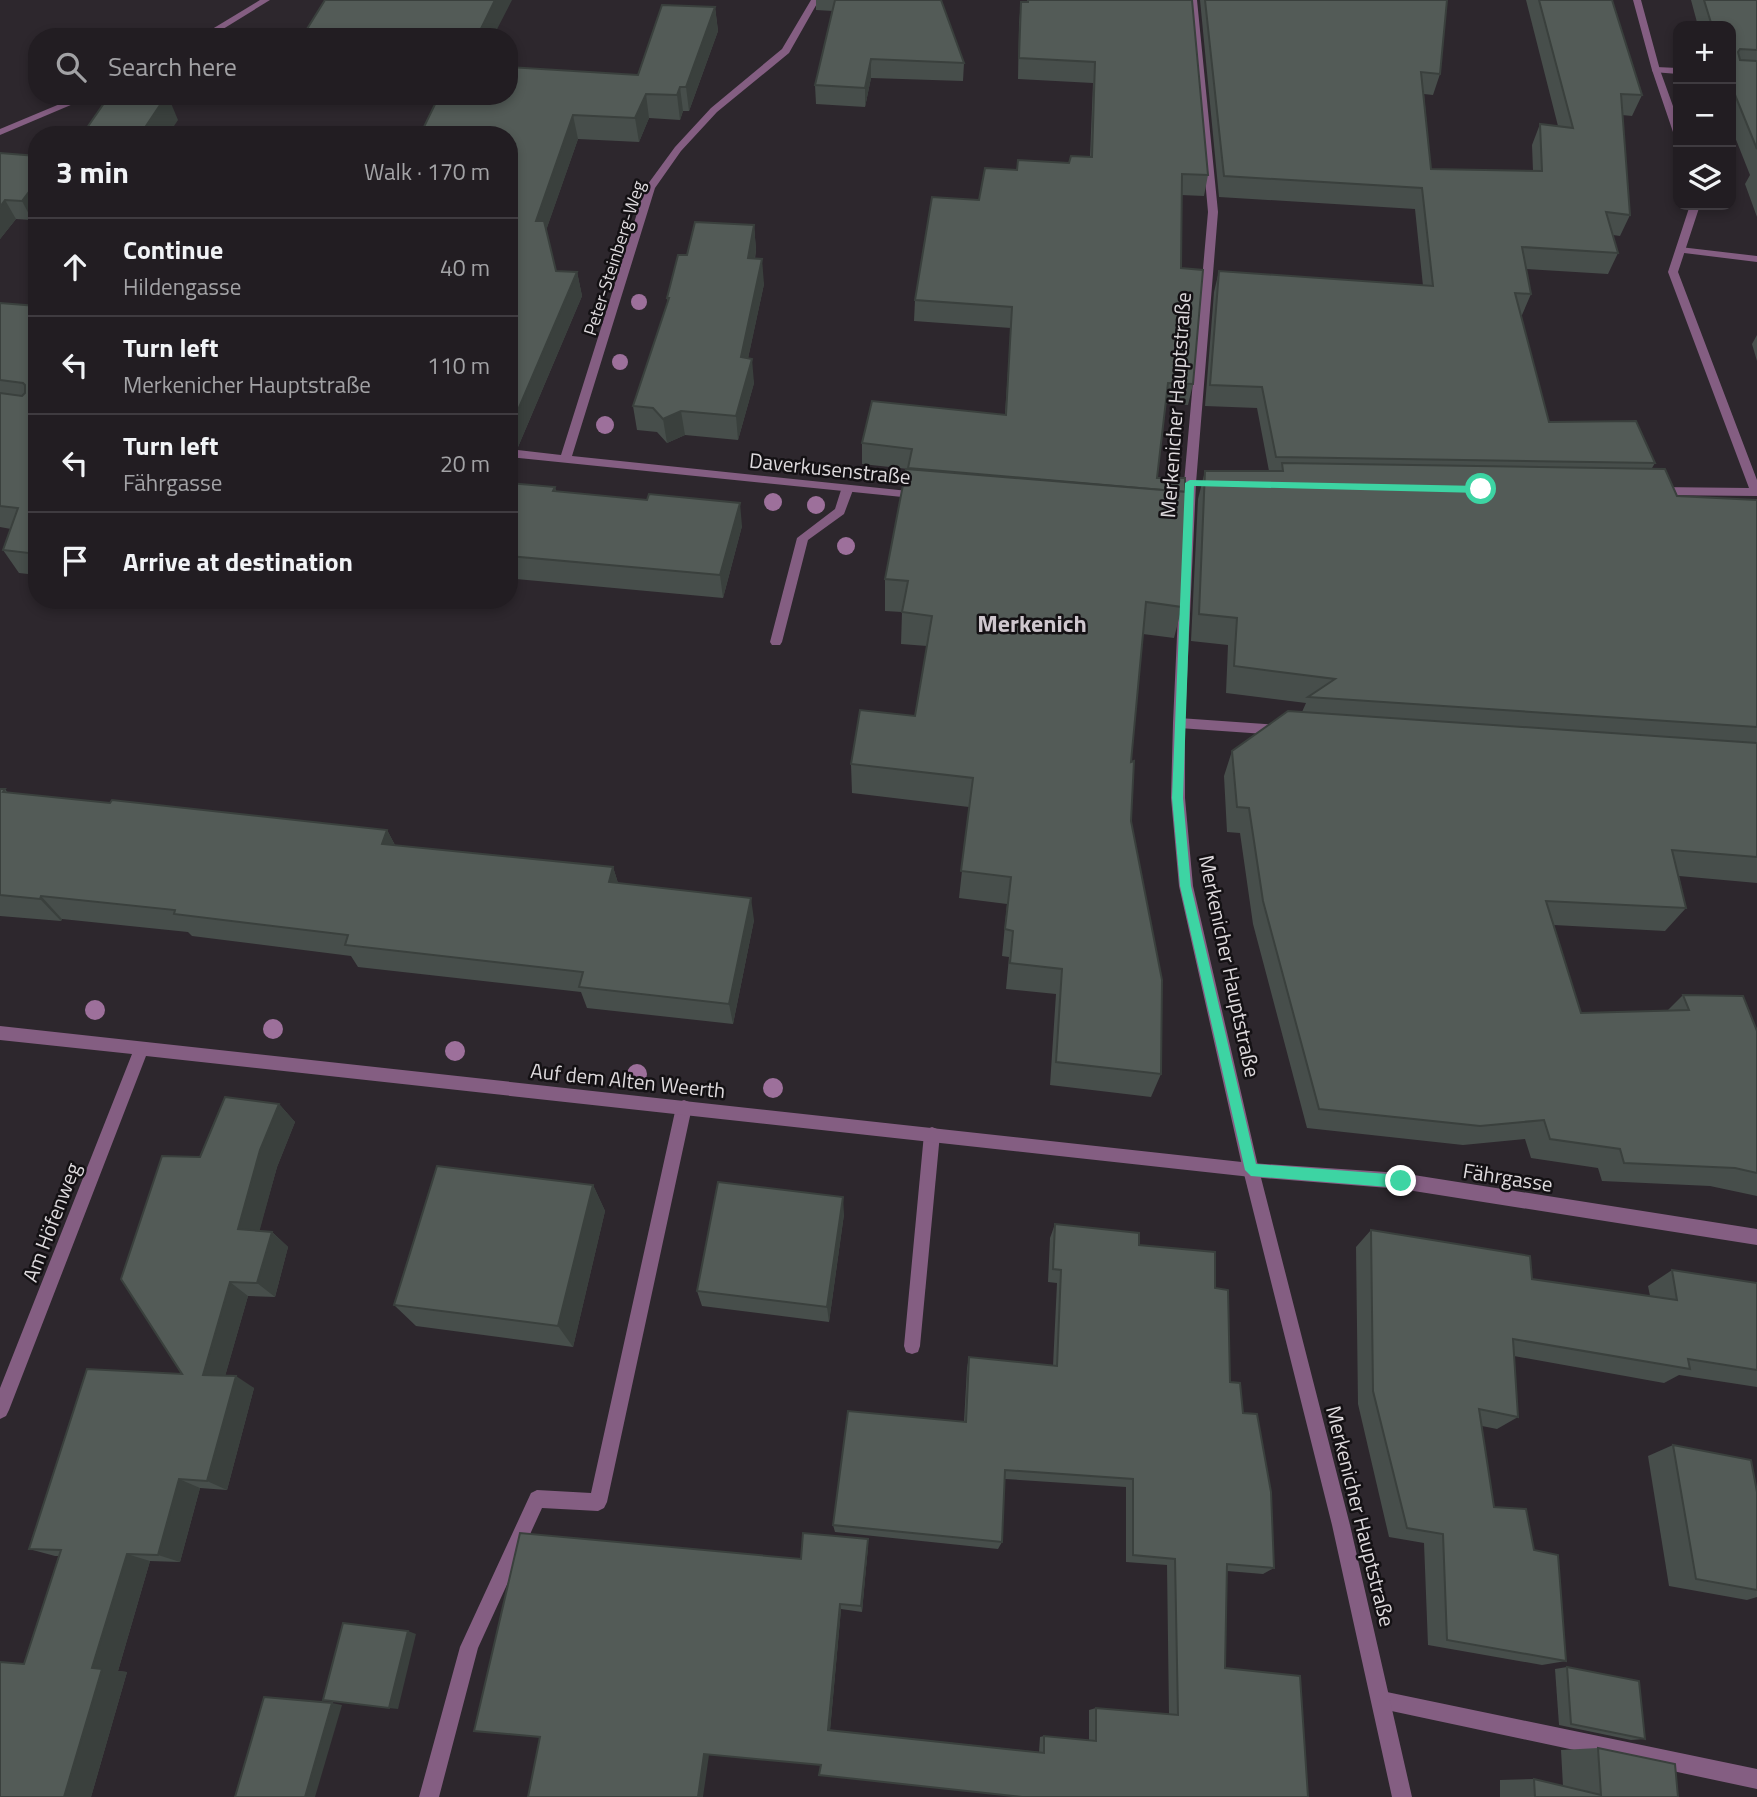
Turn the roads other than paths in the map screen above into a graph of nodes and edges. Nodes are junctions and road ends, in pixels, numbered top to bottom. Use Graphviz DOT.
graph roads {
  1 [pos="266,0"];
  2 [pos="815,0"];
  3 [pos="1193,0"];
  4 [pos="1637,0"];
  5 [pos="218,28"];
  6 [pos="1656,70"];
  7 [pos="1673,71"];
  8 [pos="66,105"];
  9 [pos="1673,118"];
  10 [pos="0,132"];
  11 [pos="1693,210"];
  12 [pos="1680,250"];
  13 [pos="1757,259"];
  14 [pos="518,454"];
  15 [pos="566,458"];
  16 [pos="1190,483"];
  17 [pos="1204,483"];
  18 [pos="847,490"];
  19 [pos="1646,491"];
  20 [pos="1757,492"];
  21 [pos="929,497"];
  22 [pos="1175,519"];
  23 [pos="1189,520"];
  24 [pos="776,642"];
  25 [pos="1179,723"];
  26 [pos="1289,730"];
  27 [pos="0,1033"];
  28 [pos="141,1049"];
  29 [pos="684,1107"];
  30 [pos="932,1134"];
  31 [pos="1251,1170"];
  32 [pos="1757,1237"];
  33 [pos="912,1346"];
  34 [pos="0,1410"];
  35 [pos="1382,1700"];
  36 [pos="1757,1779"];
  37 [pos="429,1797"];
  38 [pos="1402,1797"];
  1 -- 5 [label="street"];
  2 -- 15 [label="street, Peter-Steinberg-Weg"];
  3 -- 16 [label="street, Merkenicher Hauptstraße"];
  4 -- 6 [label="street"];
  6 -- 7 [label="street"];
  6 -- 9 [label="street"];
  8 -- 10 [label="street"];
  11 -- 12 [label="street"];
  12 -- 13 [label="street"];
  12 -- 20 [label="street"];
  14 -- 15 [label="street, Daverkusenstraße"];
  15 -- 18 [label="street, Daverkusenstraße"];
  16 -- 17 [label="street"];
  16 -- 23 [label="street, Merkenicher Hauptstraße"];
  18 -- 21 [label="street, Daverkusenstraße"];
  18 -- 24 [label="street"];
  19 -- 20 [label="street"];
  22 -- 23 [label="street"];
  23 -- 25 [label="street, Merkenicher Hauptstraße"];
  25 -- 26 [label="street"];
  25 -- 31 [label="street, Merkenicher Hauptstraße"];
  27 -- 28 [label="street, Auf dem Alten Weerth"];
  28 -- 29 [label="street, Auf dem Alten Weerth"];
  28 -- 34 [label="street, Am Höfenweg"];
  29 -- 30 [label="street, Auf dem Alten Weerth"];
  29 -- 37 [label="street"];
  30 -- 31 [label="street, Auf dem Alten Weerth"];
  30 -- 33 [label="street"];
  31 -- 32 [label="street, Fährgasse"];
  31 -- 35 [label="street, Merkenicher Hauptstraße"];
  35 -- 36 [label="street"];
  35 -- 38 [label="street, Merkenicher Hauptstraße"];
}
